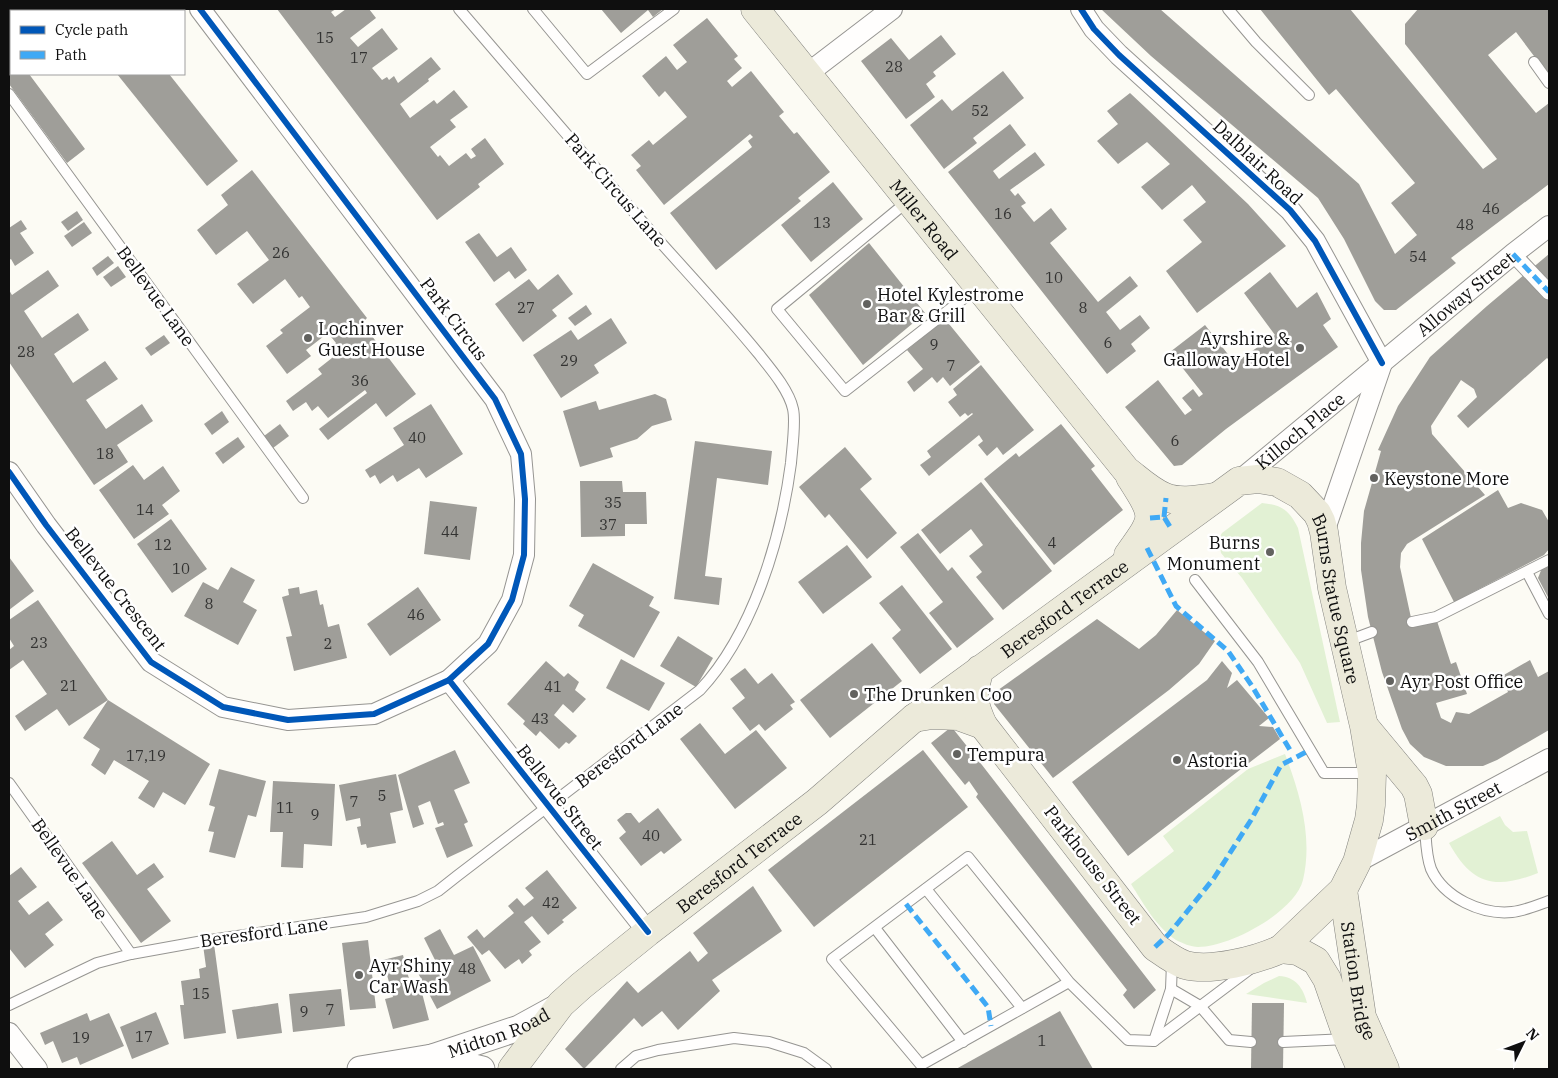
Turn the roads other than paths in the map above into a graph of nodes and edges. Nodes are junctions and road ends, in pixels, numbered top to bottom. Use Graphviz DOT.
graph roads {
  1 [pos="200,9"];
  2 [pos="459,9"];
  3 [pos="533,9"];
  4 [pos="674,9"];
  5 [pos="755,9"];
  6 [pos="892,9"];
  7 [pos="1081,9"];
  8 [pos="1228,9"];
  9 [pos="1534,62"];
  10 [pos="807,74"];
  11 [pos="1549,83"];
  12 [pos="9,94"];
  13 [pos="1309,95"];
  14 [pos="909,201"];
  15 [pos="1549,226"];
  16 [pos="1513,254"];
  17 [pos="978,287"];
  18 [pos="1549,292"];
  19 [pos="1382,363"];
  20 [pos="773,371"];
  21 [pos="1126,470"];
  22 [pos="9,472"];
  23 [pos="1239,481"];
  24 [pos="1216,497"];
  25 [pos="303,498"];
  26 [pos="1324,532"];
  27 [pos="1549,560"];
  28 [pos="1120,567"];
  29 [pos="1527,572"];
  30 [pos="1195,580"];
  31 [pos="1549,614"];
  32 [pos="1412,622"];
  33 [pos="1372,632"];
  34 [pos="1344,642"];
  35 [pos="980,669"];
  36 [pos="449,680"];
  37 [pos="914,718"];
  38 [pos="983,725"];
  39 [pos="1364,726"];
  40 [pos="1549,759"];
  41 [pos="1372,773"];
  42 [pos="9,783"];
  43 [pos="549,806"];
  44 [pos="1424,826"];
  45 [pos="1357,862"];
  46 [pos="926,889"];
  47 [pos="1342,890"];
  48 [pos="1549,901"];
  49 [pos="875,928"];
  50 [pos="648,932"];
  51 [pos="1275,952"];
  52 [pos="130,954"];
  53 [pos="1173,960"];
  54 [pos="1069,982"];
  55 [pos="1171,989"];
  56 [pos="561,1004"];
  57 [pos="9,1005"];
  58 [pos="1200,1006"];
  59 [pos="1022,1008"];
  60 [pos="1355,1028"];
  61 [pos="9,1033"];
  62 [pos="1154,1041"];
  63 [pos="963,1042"];
  64 [pos="1251,1042"];
  65 [pos="1282,1042"];
  66 [pos="432,1057"];
  67 [pos="37,1069"];
  68 [pos="360,1069"];
  69 [pos="482,1069"];
  70 [pos="512,1069"];
  71 [pos="621,1069"];
  72 [pos="826,1069"];
  73 [pos="1361,1069"];
  74 [pos="1385,1069"];
  1 -- 36 [label="street, Park Circus"];
  2 -- 20 [label="lane, Park Circus Lane"];
  3 -- 4 [label="lane"];
  5 -- 10 [label="main road, Miller Road"];
  6 -- 10 [label="street"];
  7 -- 19 [label="street, Dalblair Road"];
  8 -- 13 [label="lane"];
  9 -- 11 [label="lane"];
  10 -- 14 [label="main road, Miller Road"];
  12 -- 25 [label="lane, Bellevue Lane"];
  14 -- 17 [label="main road, Miller Road"];
  14 -- 17 [label="lane"];
  15 -- 16 [label="street, Alloway Street"];
  16 -- 18 [label="street"];
  16 -- 19 [label="street, Alloway Street"];
  17 -- 21 [label="main road, Miller Road"];
  19 -- 23 [label="street, Killoch Place"];
  19 -- 26 [label="street"];
  20 -- 43 [label="lane, Beresford Lane"];
  21 -- 24 [label="main road, Miller Road"];
  21 -- 28 [label="main road"];
  22 -- 36 [label="street, Bellevue Crescent"];
  23 -- 24 [label="main road, Killoch Place"];
  23 -- 26 [label="main road, Burns Statue Square"];
  24 -- 28 [label="main road, Beresford Terrace"];
  26 -- 34 [label="main road, Burns Statue Square"];
  27 -- 29 [label="lane"];
  28 -- 35 [label="main road, Beresford Terrace"];
  29 -- 31 [label="lane"];
  29 -- 32 [label="lane"];
  30 -- 41 [label="lane"];
  33 -- 34 [label="lane"];
  34 -- 39 [label="main road, Burns Statue Square"];
  35 -- 37 [label="main road, Beresford Terrace"];
  35 -- 38 [label="main road, Parkhouse Street"];
  36 -- 43 [label="street, Bellevue Street"];
  37 -- 38 [label="main road"];
  37 -- 50 [label="main road, Beresford Terrace"];
  38 -- 53 [label="main road, Parkhouse Street"];
  39 -- 41 [label="main road, Burns Statue Square"];
  39 -- 44 [label="main road"];
  40 -- 44 [label="street, Smith Street"];
  41 -- 45 [label="main road, Burns Statue Square"];
  42 -- 52 [label="lane, Bellevue Lane"];
  43 -- 50 [label="street, Bellevue Street"];
  43 -- 52 [label="lane, Beresford Lane"];
  44 -- 45 [label="street, Smith Street"];
  44 -- 48 [label="lane"];
  45 -- 47 [label="main road, Burns Statue Square"];
  46 -- 49 [label="lane"];
  46 -- 54 [label="lane"];
  46 -- 59 [label="lane"];
  47 -- 51 [label="main road, Burns Statue Square"];
  47 -- 60 [label="main road, Station Bridge"];
  49 -- 63 [label="lane"];
  49 -- 63 [label="lane"];
  50 -- 56 [label="main road, Beresford Terrace"];
  51 -- 53 [label="main road, Parkhouse Street"];
  51 -- 58 [label="lane"];
  51 -- 60 [label="main road, Station Bridge"];
  52 -- 57 [label="lane, Beresford Lane"];
  53 -- 55 [label="lane"];
  54 -- 59 [label="lane"];
  54 -- 62 [label="lane"];
  55 -- 58 [label="lane"];
  55 -- 62 [label="lane"];
  56 -- 66 [label="street, Midton Road"];
  56 -- 70 [label="main road, Beresford Terrace"];
  58 -- 62 [label="lane"];
  58 -- 64 [label="lane"];
  59 -- 63 [label="lane"];
  60 -- 65 [label="lane"];
  60 -- 73 [label="main road, Station Bridge"];
  60 -- 74 [label="main road, Station Bridge"];
  61 -- 67 [label="street"];
  66 -- 68 [label="street, Midton Road"];
  66 -- 69 [label="street, Midton Road"];
  71 -- 72 [label="lane"];
}
